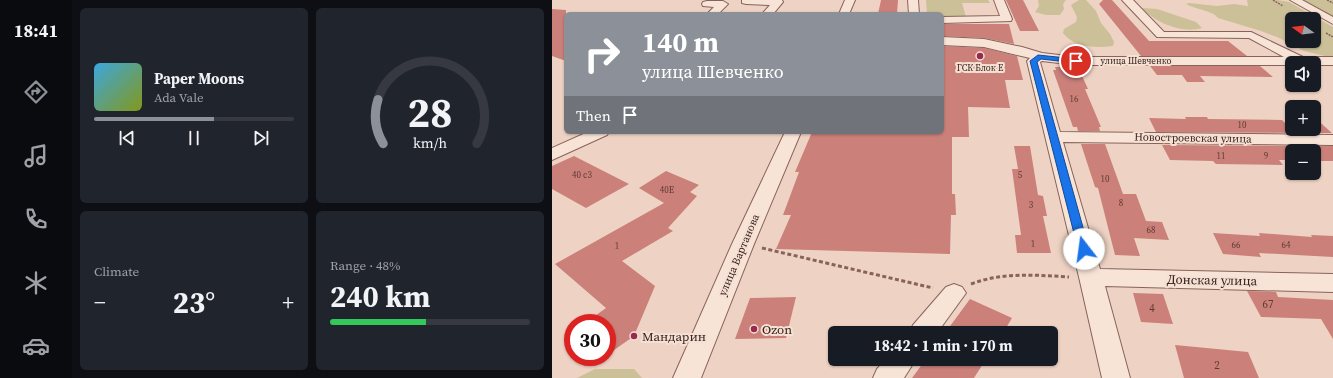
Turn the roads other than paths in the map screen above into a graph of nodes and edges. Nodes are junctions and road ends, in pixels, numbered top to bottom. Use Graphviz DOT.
graph roads {
  1 [pos="748,0"];
  2 [pos="850,0"];
  3 [pos="913,0"];
  4 [pos="999,0"];
  5 [pos="1127,0"];
  6 [pos="1295,0"];
  7 [pos="707,4"];
  8 [pos="714,12"];
  9 [pos="769,12"];
  10 [pos="845,12"];
  11 [pos="914,12"];
  12 [pos="944,20"];
  13 [pos="1333,21"];
  14 [pos="944,41"];
  15 [pos="1291,56"];
  16 [pos="1040,57"];
  17 [pos="1285,62"];
  18 [pos="1321,62"];
  19 [pos="1333,62"];
  20 [pos="597,134"];
  21 [pos="792,134"];
  22 [pos="1053,137"];
  23 [pos="1333,140"];
  24 [pos="552,155"];
  25 [pos="1091,277"];
  26 [pos="1333,283"];
  27 [pos="954,293"];
  28 [pos="928,326"];
  29 [pos="896,366"];
  30 [pos="687,378"];
  31 [pos="887,378"];
  32 [pos="1116,378"];
  1 -- 9 [label="street"];
  2 -- 10 [label="street"];
  3 -- 11 [label="street"];
  4 -- 12 [label="street"];
  5 -- 15 [label="street"];
  6 -- 13 [label="street"];
  7 -- 8 [label="street"];
  14 -- 16 [label="street, улица Шевченко"];
  16 -- 17 [label="street, улица Шевченко"];
  16 -- 22 [label="street"];
  18 -- 19 [label="street, улица Шевченко"];
  20 -- 24 [label="street"];
  21 -- 30 [label="street, улица Вартанова"];
  22 -- 23 [label="street, Новостроевская улица"];
  22 -- 25 [label="street"];
  25 -- 26 [label="street, Донская улица"];
  25 -- 32 [label="street"];
  27 -- 28 [label="street"];
  29 -- 31 [label="street"];
}
